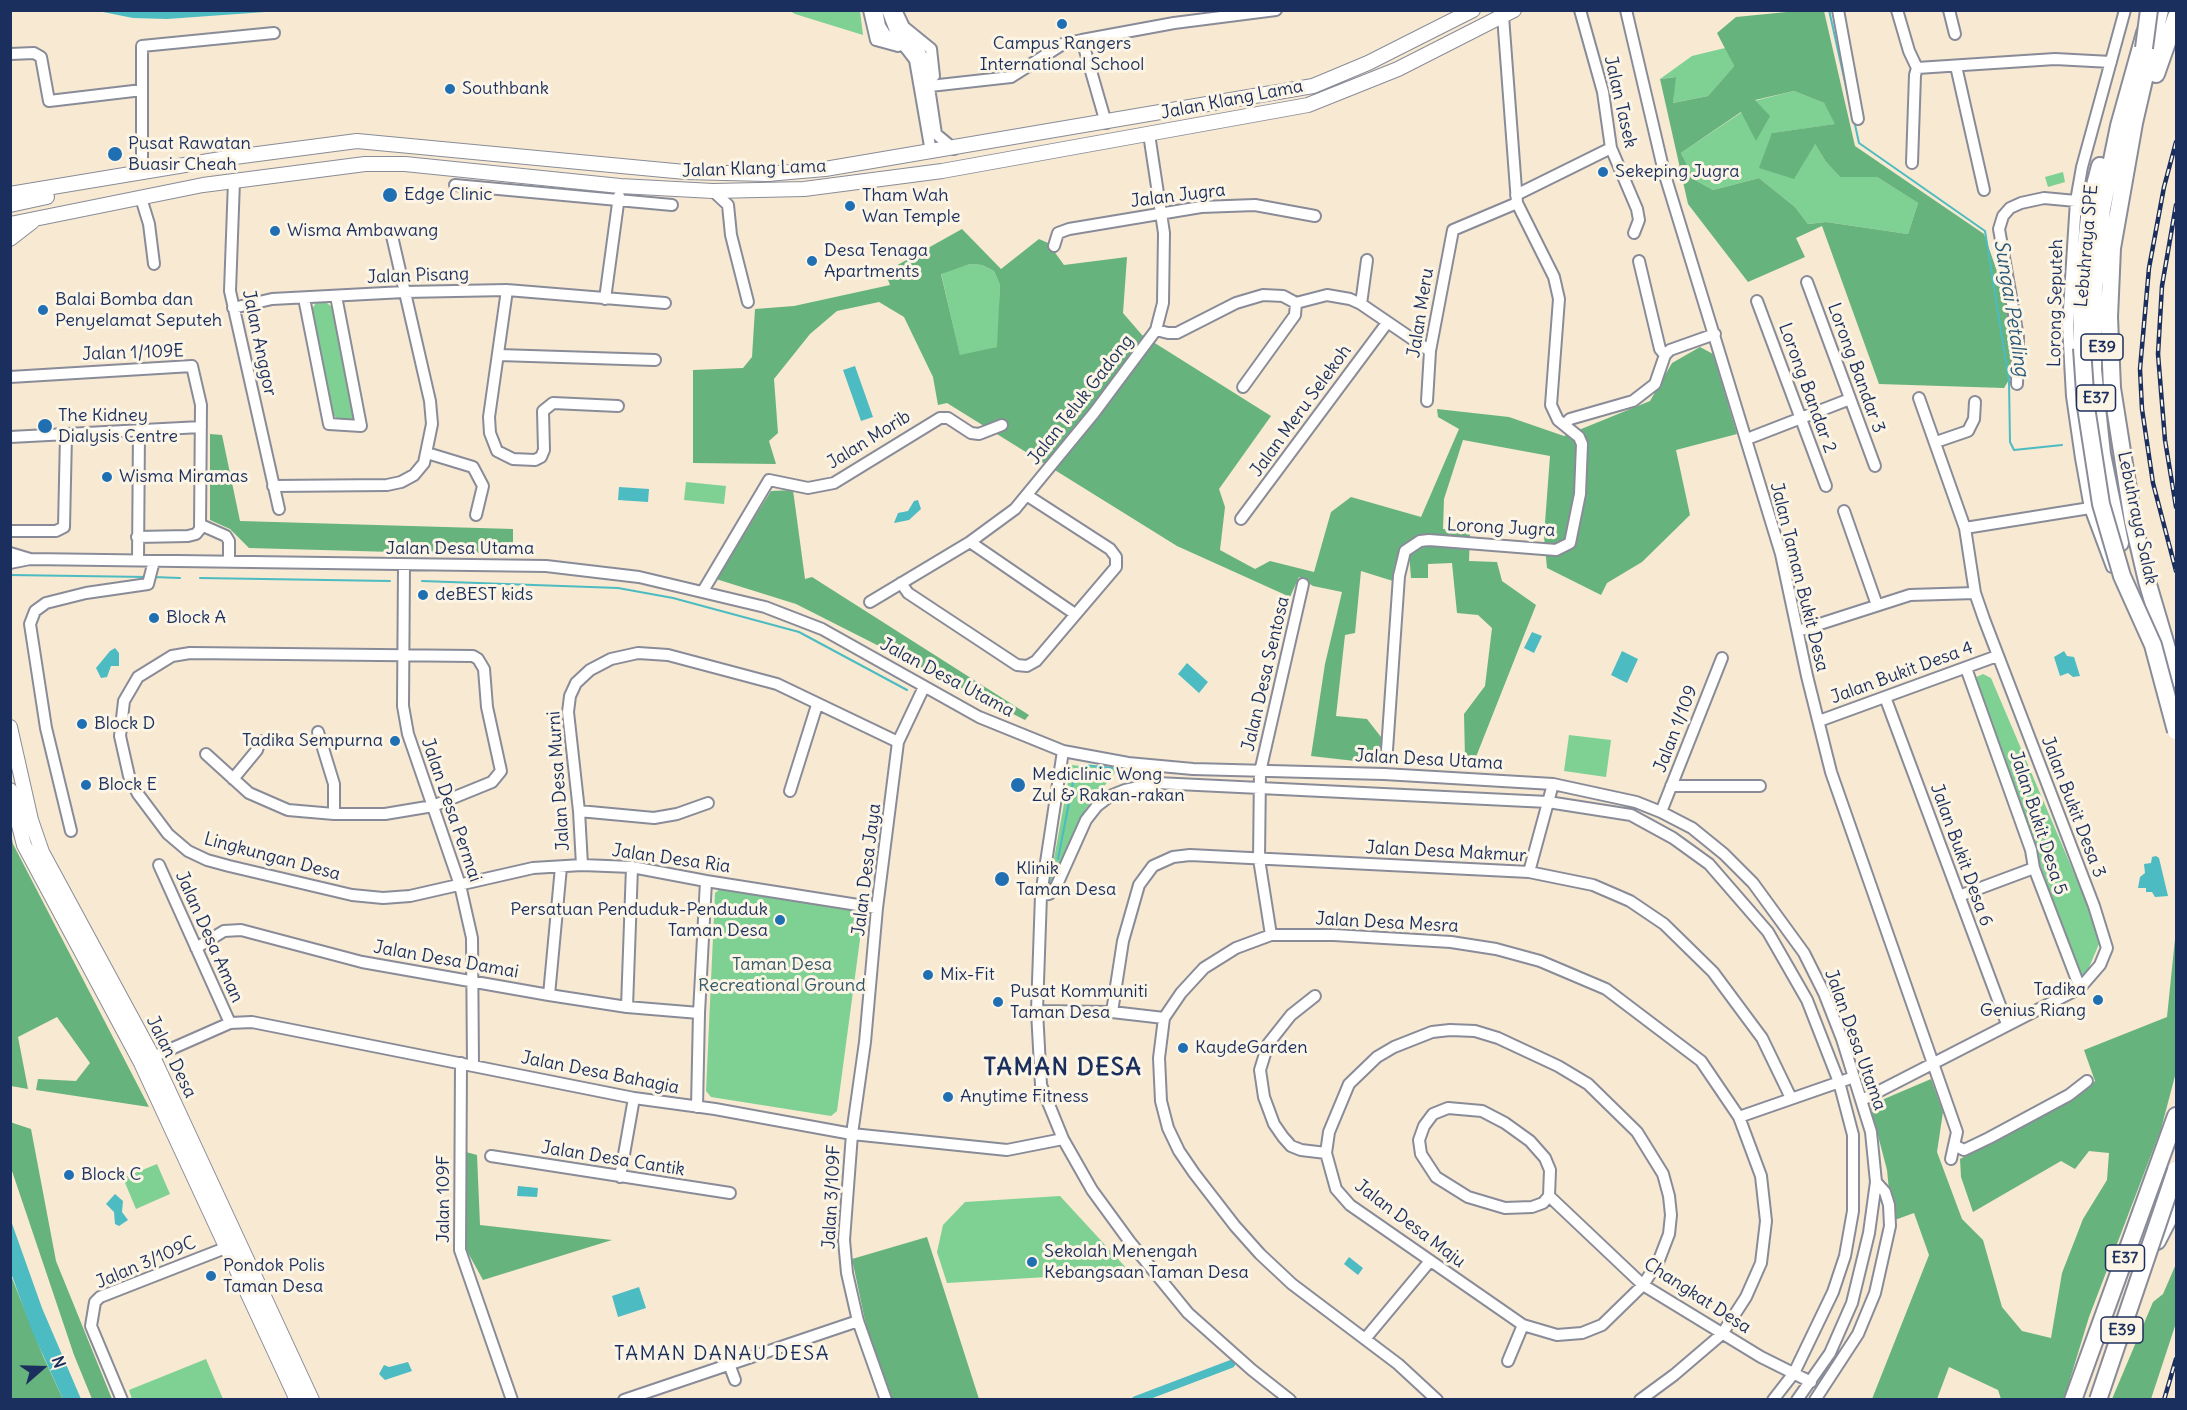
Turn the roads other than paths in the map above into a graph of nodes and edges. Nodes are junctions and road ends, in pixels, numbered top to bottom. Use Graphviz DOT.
graph roads {
  1 [pos="896,10"];
  2 [pos="1276,10"];
  3 [pos="1473,10"];
  4 [pos="1580,10"];
  5 [pos="1626,10"];
  6 [pos="1838,10"];
  7 [pos="1897,10"];
  8 [pos="1949,10"];
  9 [pos="2125,10"];
  10 [pos="2151,10"];
  11 [pos="2160,10"];
  12 [pos="2169,10"];
  13 [pos="878,11"];
  14 [pos="1508,13"];
  15 [pos="2176,17"];
  16 [pos="2142,19"];
  17 [pos="274,33"];
  18 [pos="1955,34"];
  19 [pos="1082,40"];
  20 [pos="10,54"];
  21 [pos="2111,62"];
  22 [pos="2136,63"];
  23 [pos="1956,66"];
  24 [pos="1917,68"];
  25 [pos="930,86"];
  26 [pos="943,86"];
  27 [pos="142,90"];
  28 [pos="2148,95"];
  29 [pos="1858,119"];
  30 [pos="1106,123"];
  31 [pos="1149,134"];
  32 [pos="1096,143"];
  33 [pos="1611,148"];
  34 [pos="954,149"];
  35 [pos="931,152"];
  36 [pos="1912,163"];
  37 [pos="142,173"];
  38 [pos="234,181"];
  39 [pos="95,182"];
  40 [pos="456,185"];
  41 [pos="620,186"];
  42 [pos="10,187"];
  43 [pos="38,190"];
  44 [pos="742,190"];
  45 [pos="1984,190"];
  46 [pos="713,191"];
  47 [pos="10,194"];
  48 [pos="141,198"];
  49 [pos="1517,199"];
  50 [pos="618,201"];
  51 [pos="2076,201"];
  52 [pos="10,205"];
  53 [pos="107,205"];
  54 [pos="672,205"];
  55 [pos="728,205"];
  56 [pos="1163,212"];
  57 [pos="10,216"];
  58 [pos="1315,216"];
  59 [pos="36,220"];
  60 [pos="10,224"];
  61 [pos="1634,233"];
  62 [pos="392,236"];
  63 [pos="10,239"];
  64 [pos="1054,246"];
  65 [pos="1367,260"];
  66 [pos="1639,261"];
  67 [pos="154,264"];
  68 [pos="1807,282"];
  69 [pos="2081,289"];
  70 [pos="507,290"];
  71 [pos="404,292"];
  72 [pos="336,296"];
  73 [pos="304,298"];
  74 [pos="605,299"];
  75 [pos="1757,301"];
  76 [pos="748,302"];
  77 [pos="664,303"];
  78 [pos="1296,303"];
  79 [pos="1361,304"];
  80 [pos="233,308"];
  81 [pos="1387,323"];
  82 [pos="1156,330"];
  83 [pos="1714,334"];
  84 [pos="1430,351"];
  85 [pos="499,355"];
  86 [pos="1665,355"];
  87 [pos="655,360"];
  88 [pos="2093,370"];
  89 [pos="10,377"];
  90 [pos="2017,384"];
  91 [pos="1243,387"];
  92 [pos="1919,398"];
  93 [pos="1850,399"];
  94 [pos="1427,401"];
  95 [pos="1975,402"];
  96 [pos="618,406"];
  97 [pos="1801,418"];
  98 [pos="1564,424"];
  99 [pos="1002,425"];
  100 [pos="201,426"];
  101 [pos="139,430"];
  102 [pos="66,435"];
  103 [pos="10,437"];
  104 [pos="1747,440"];
  105 [pos="1935,442"];
  106 [pos="428,453"];
  107 [pos="1875,466"];
  108 [pos="273,486"];
  109 [pos="1826,486"];
  110 [pos="1028,496"];
  111 [pos="2090,508"];
  112 [pos="279,509"];
  113 [pos="1844,511"];
  114 [pos="476,515"];
  115 [pos="1242,519"];
  116 [pos="201,525"];
  117 [pos="1965,528"];
  118 [pos="10,531"];
  119 [pos="137,537"];
  120 [pos="970,542"];
  121 [pos="10,553"];
  122 [pos="30,559"];
  123 [pos="138,560"];
  124 [pos="229,560"];
  125 [pos="154,561"];
  126 [pos="10,563"];
  127 [pos="404,565"];
  128 [pos="901,583"];
  129 [pos="1304,584"];
  130 [pos="703,591"];
  131 [pos="1975,593"];
  132 [pos="870,602"];
  133 [pos="1877,605"];
  134 [pos="1075,614"];
  135 [pos="2142,626"];
  136 [pos="1798,631"];
  137 [pos="2153,645"];
  138 [pos="1997,656"];
  139 [pos="404,657"];
  140 [pos="1722,658"];
  141 [pos="2176,663"];
  142 [pos="1966,668"];
  143 [pos="2176,679"];
  144 [pos="924,687"];
  145 [pos="1885,697"];
  146 [pos="817,705"];
  147 [pos="1819,722"];
  148 [pos="10,727"];
  149 [pos="2176,727"];
  150 [pos="2176,731"];
  151 [pos="318,732"];
  152 [pos="260,741"];
  153 [pos="898,742"];
  154 [pos="1387,750"];
  155 [pos="1064,751"];
  156 [pos="206,754"];
  157 [pos="1260,772"];
  158 [pos="233,779"];
  159 [pos="1553,784"];
  160 [pos="1671,786"];
  161 [pos="1760,786"];
  162 [pos="1259,788"];
  163 [pos="10,790"];
  164 [pos="790,791"];
  165 [pos="708,802"];
  166 [pos="1548,802"];
  167 [pos="433,806"];
  168 [pos="579,811"];
  169 [pos="1661,812"];
  170 [pos="333,814"];
  171 [pos="71,831"];
  172 [pos="1259,859"];
  173 [pos="159,865"];
  174 [pos="582,865"];
  175 [pos="561,867"];
  176 [pos="632,867"];
  177 [pos="2034,868"];
  178 [pos="1529,872"];
  179 [pos="706,881"];
  180 [pos="460,885"];
  181 [pos="1041,895"];
  182 [pos="1959,896"];
  183 [pos="877,908"];
  184 [pos="1271,935"];
  185 [pos="196,948"];
  186 [pos="474,981"];
  187 [pos="2080,988"];
  188 [pos="549,995"];
  189 [pos="1315,996"];
  190 [pos="627,1007"];
  191 [pos="1037,1011"];
  192 [pos="1112,1012"];
  193 [pos="699,1013"];
  194 [pos="1164,1018"];
  195 [pos="230,1023"];
  196 [pos="2007,1024"];
  197 [pos="147,1060"];
  198 [pos="461,1063"];
  199 [pos="1933,1063"];
  200 [pos="473,1065"];
  201 [pos="1854,1077"];
  202 [pos="2087,1081"];
  203 [pos="1839,1082"];
  204 [pos="634,1098"];
  205 [pos="1791,1098"];
  206 [pos="1862,1100"];
  207 [pos="697,1107"];
  208 [pos="2176,1116"];
  209 [pos="1739,1117"];
  210 [pos="2176,1125"];
  211 [pos="852,1134"];
  212 [pos="1063,1139"];
  213 [pos="1954,1145"];
  214 [pos="1326,1153"];
  215 [pos="491,1156"];
  216 [pos="1951,1159"];
  217 [pos="2176,1173"];
  218 [pos="620,1177"];
  219 [pos="1876,1182"];
  220 [pos="730,1193"];
  221 [pos="1549,1196"];
  222 [pos="2176,1204"];
  223 [pos="233,1245"];
  224 [pos="2146,1260"];
  225 [pos="1430,1261"];
  226 [pos="1643,1285"];
  227 [pos="858,1320"];
  228 [pos="1523,1325"];
  229 [pos="1722,1334"];
  230 [pos="1365,1339"];
  231 [pos="1508,1360"];
  232 [pos="729,1364"];
  233 [pos="1794,1373"];
  234 [pos="735,1380"];
  235 [pos="1811,1382"];
  236 [pos="122,1400"];
  237 [pos="297,1400"];
  238 [pos="312,1400"];
  239 [pos="512,1400"];
  240 [pos="624,1400"];
  241 [pos="886,1400"];
  242 [pos="1290,1400"];
  243 [pos="1437,1400"];
  244 [pos="1640,1400"];
  245 [pos="1773,1400"];
  246 [pos="1797,1400"];
  247 [pos="1815,1400"];
  248 [pos="2073,1400"];
  249 [pos="2082,1400"];
  250 [pos="2098,1400"];
  1 -- 26 [label="street"];
  2 -- 19 [label="street"];
  3 -- 30 [label="main road, Jalan Klang Lama"];
  4 -- 33 [label="street, Jalan Tasek"];
  5 -- 83 [label="street, Jalan Taman Bukit Desa"];
  6 -- 29 [label="street"];
  7 -- 24 [label="street"];
  8 -- 18 [label="street"];
  9 -- 21 [label="street, Lorong Seputeh"];
  10 -- 22 [label="highway, E37"];
  10 -- 137 [label="highway, Lebuhraya SPE / E39, bridge"];
  11 -- 143 [label="highway, Lebuhraya SPE / E39"];
  12 -- 28 [label="highway, Lebuhraya Salak / E37"];
  13 -- 25 [label="street"];
  13 -- 35 [label="street"];
  14 -- 31 [label="main road, Jalan Klang Lama"];
  14 -- 49 [label="street, Lorong Jugra"];
  15 -- 28 [label="highway"];
  16 -- 22 [label="highway"];
  16 -- 69 [label="highway"];
  17 -- 27 [label="street"];
  19 -- 26 [label="street"];
  19 -- 30 [label="street"];
  20 -- 27 [label="street"];
  21 -- 23 [label="street"];
  21 -- 51 [label="street, Lorong Seputeh"];
  22 -- 88 [label="highway, Lebuhraya Salak / E37"];
  23 -- 24 [label="street"];
  23 -- 45 [label="street"];
  24 -- 36 [label="street"];
  25 -- 26 [label="street"];
  25 -- 34 [label="street"];
  27 -- 37 [label="street"];
  28 -- 141 [label="highway, Lebuhraya Salak / E37"];
  30 -- 34 [label="main road, Jalan Klang Lama"];
  31 -- 32 [label="main road, Jalan Klang Lama"];
  31 -- 56 [label="street, Jalan Teluk Gadong"];
  32 -- 35 [label="main road"];
  32 -- 44 [label="main road, Jalan Klang Lama"];
  33 -- 49 [label="street"];
  33 -- 61 [label="street, Jalan Tasek"];
  34 -- 35 [label="main road, Jalan Klang Lama"];
  35 -- 37 [label="main road, Jalan Klang Lama"];
  37 -- 39 [label="main road, Jalan Klang Lama"];
  38 -- 41 [label="main road, Jalan Klang Lama"];
  38 -- 48 [label="main road, Jalan Klang Lama"];
  38 -- 80 [label="street, Jalan Anggor"];
  39 -- 43 [label="main road, Jalan Klang Lama"];
  39 -- 52 [label="main road"];
  40 -- 50 [label="street"];
  41 -- 46 [label="main road, Jalan Klang Lama"];
  41 -- 50 [label="street"];
  42 -- 43 [label="street"];
  43 -- 47 [label="main road, Jalan Klang Lama"];
  44 -- 46 [label="main road, Jalan Klang Lama"];
  44 -- 55 [label="street"];
  46 -- 55 [label="street"];
  48 -- 53 [label="main road, Jalan Klang Lama"];
  48 -- 67 [label="street"];
  49 -- 84 [label="street, Jalan Meru"];
  49 -- 98 [label="street, Lorong Jugra"];
  50 -- 54 [label="street"];
  50 -- 74 [label="street"];
  51 -- 90 [label="street"];
  51 -- 111 [label="street, Lorong Seputeh"];
  53 -- 57 [label="main road"];
  53 -- 59 [label="main road, Jalan Klang Lama"];
  55 -- 76 [label="street"];
  56 -- 58 [label="street, Jalan Jugra"];
  56 -- 64 [label="street, Jalan Jugra"];
  56 -- 82 [label="street, Jalan Teluk Gadong"];
  59 -- 60 [label="main road, Jalan Klang Lama"];
  59 -- 63 [label="main road"];
  62 -- 71 [label="street"];
  65 -- 79 [label="street"];
  66 -- 86 [label="street"];
  68 -- 93 [label="street, Lorong Bandar 3"];
  69 -- 88 [label="highway"];
  69 -- 137 [label="highway, bridge"];
  70 -- 71 [label="street, Jalan Pisang"];
  70 -- 74 [label="street, Jalan Pisang"];
  70 -- 85 [label="street"];
  71 -- 72 [label="street, Jalan Pisang"];
  71 -- 106 [label="street"];
  72 -- 73 [label="street, Jalan Pisang"];
  72 -- 73 [label="street"];
  73 -- 80 [label="street, Jalan Pisang"];
  74 -- 77 [label="street, Jalan Pisang"];
  75 -- 97 [label="street, Lorong Bandar 2"];
  78 -- 79 [label="street"];
  78 -- 82 [label="street"];
  78 -- 91 [label="street"];
  79 -- 81 [label="street"];
  80 -- 108 [label="street, Jalan Anggor"];
  81 -- 84 [label="street"];
  81 -- 115 [label="street, Jalan Meru Selekoh"];
  82 -- 110 [label="street, Jalan Teluk Gadong"];
  83 -- 86 [label="street"];
  83 -- 104 [label="street, Jalan Taman Bukit Desa"];
  84 -- 94 [label="street, Jalan Meru"];
  85 -- 87 [label="street"];
  85 -- 96 [label="street"];
  86 -- 98 [label="street"];
  88 -- 135 [label="highway, Lebuhraya Salak / E37"];
  89 -- 100 [label="street, Jalan 1/109E"];
  92 -- 105 [label="street, Jalan Bukit Desa 3"];
  93 -- 97 [label="street"];
  93 -- 107 [label="street, Lorong Bandar 3"];
  95 -- 105 [label="street"];
  97 -- 104 [label="street"];
  97 -- 109 [label="street, Lorong Bandar 2"];
  98 -- 154 [label="street, Lorong Jugra"];
  99 -- 130 [label="street, Jalan Morib"];
  100 -- 101 [label="street"];
  100 -- 116 [label="street, Jalan 1/109E"];
  101 -- 102 [label="street"];
  101 -- 119 [label="street"];
  102 -- 103 [label="street"];
  102 -- 118 [label="street"];
  104 -- 136 [label="street, Jalan Taman Bukit Desa"];
  105 -- 117 [label="street, Jalan Bukit Desa 3"];
  106 -- 108 [label="street"];
  106 -- 114 [label="street"];
  108 -- 112 [label="street, Jalan Anggor"];
  110 -- 120 [label="street, Jalan Teluk Gadong"];
  110 -- 134 [label="street"];
  111 -- 117 [label="street"];
  111 -- 135 [label="street, Lorong Seputeh"];
  113 -- 133 [label="street"];
  116 -- 119 [label="street"];
  116 -- 124 [label="street"];
  117 -- 131 [label="street, Jalan Bukit Desa 3"];
  119 -- 123 [label="street"];
  120 -- 128 [label="street, Jalan Teluk Gadong"];
  120 -- 134 [label="street"];
  121 -- 122 [label="street, Jalan Desa Utama"];
  122 -- 123 [label="street, Jalan Desa Utama"];
  122 -- 126 [label="street, Jalan Desa Utama"];
  123 -- 125 [label="street, Jalan Desa Utama"];
  124 -- 125 [label="street, Jalan Desa Utama"];
  124 -- 127 [label="street, Jalan Desa Utama"];
  125 -- 171 [label="street"];
  127 -- 130 [label="street, Jalan Desa Utama"];
  127 -- 139 [label="street, Jalan Desa Permai"];
  128 -- 132 [label="street, Jalan Teluk Gadong"];
  128 -- 134 [label="street"];
  129 -- 157 [label="street, Jalan Desa Sentosa"];
  130 -- 144 [label="street, Jalan Desa Utama"];
  131 -- 133 [label="street"];
  131 -- 138 [label="street, Jalan Bukit Desa 3"];
  133 -- 136 [label="street"];
  135 -- 149 [label="highway, Lebuhraya Salak / E37"];
  136 -- 147 [label="street, Jalan Taman Bukit Desa"];
  137 -- 150 [label="highway, Lebuhraya SPE / E39, bridge"];
  138 -- 142 [label="street, Jalan Bukit Desa 4"];
  138 -- 187 [label="street, Jalan Bukit Desa 3"];
  139 -- 167 [label="street, Jalan Desa Permai"];
  139 -- 167 [label="street, Lingkungan Desa"];
  139 -- 180 [label="street, Lingkungan Desa"];
  140 -- 160 [label="street, Jalan 1/109"];
  142 -- 145 [label="street, Jalan Bukit Desa 4"];
  142 -- 177 [label="street, Jalan Bukit Desa 5"];
  144 -- 153 [label="street, Jalan Desa Jaya"];
  144 -- 155 [label="street, Jalan Desa Utama"];
  145 -- 147 [label="street, Jalan Bukit Desa 4"];
  145 -- 182 [label="street, Jalan Bukit Desa 6"];
  146 -- 153 [label="street, Jalan Desa Murni"];
  146 -- 164 [label="street"];
  146 -- 168 [label="street, Jalan Desa Murni"];
  147 -- 199 [label="street, Jalan Taman Bukit Desa"];
  148 -- 197 [label="main road, Jalan Desa"];
  151 -- 170 [label="street"];
  152 -- 158 [label="street"];
  153 -- 183 [label="street, Jalan Desa Jaya"];
  155 -- 157 [label="street, Jalan Desa Utama"];
  155 -- 181 [label="street"];
  156 -- 158 [label="street"];
  157 -- 159 [label="street, Jalan Desa Utama"];
  157 -- 162 [label="street, Jalan Desa Sentosa"];
  158 -- 170 [label="street"];
  159 -- 166 [label="street"];
  159 -- 169 [label="street, Jalan Desa Utama"];
  160 -- 161 [label="street"];
  160 -- 169 [label="street, Jalan 1/109"];
  162 -- 166 [label="street"];
  162 -- 172 [label="street, Jalan Desa Sentosa"];
  162 -- 181 [label="street"];
  163 -- 197 [label="main road, Jalan Desa"];
  165 -- 168 [label="street"];
  166 -- 178 [label="street"];
  166 -- 203 [label="street"];
  167 -- 170 [label="street"];
  167 -- 180 [label="street, Jalan Desa Permai"];
  168 -- 174 [label="street, Jalan Desa Murni"];
  169 -- 201 [label="street, Jalan Desa Utama"];
  172 -- 178 [label="street, Jalan Desa Makmur"];
  172 -- 184 [label="street, Jalan Desa Sentosa"];
  172 -- 192 [label="street, Jalan Desa Makmur"];
  173 -- 185 [label="street, Jalan Desa Aman"];
  174 -- 175 [label="street, Jalan Desa Ria"];
  174 -- 176 [label="street, Jalan Desa Ria"];
  175 -- 180 [label="street, Jalan Desa Ria"];
  175 -- 188 [label="street"];
  176 -- 179 [label="street, Jalan Desa Ria"];
  176 -- 190 [label="street"];
  177 -- 182 [label="street"];
  177 -- 187 [label="street, Jalan Bukit Desa 5"];
  178 -- 205 [label="street, Jalan Desa Makmur"];
  179 -- 183 [label="street, Jalan Desa Ria"];
  179 -- 193 [label="street"];
  180 -- 186 [label="street, Jalan Desa Permai"];
  181 -- 191 [label="street"];
  182 -- 196 [label="street, Jalan Bukit Desa 6"];
  183 -- 211 [label="street, Jalan Desa Jaya"];
  184 -- 194 [label="street, Jalan Desa Mesra"];
  184 -- 209 [label="street, Jalan Desa Mesra"];
  185 -- 186 [label="street, Jalan Desa Damai"];
  185 -- 195 [label="street, Jalan Desa Aman"];
  186 -- 188 [label="street, Jalan Desa Damai"];
  186 -- 200 [label="street, Jalan Desa Permai"];
  187 -- 196 [label="street, Jalan Bukit Desa 3"];
  188 -- 190 [label="street, Jalan Desa Damai"];
  189 -- 214 [label="street"];
  190 -- 193 [label="street, Jalan Desa Damai"];
  191 -- 192 [label="street"];
  191 -- 212 [label="street"];
  192 -- 194 [label="street"];
  193 -- 207 [label="street"];
  194 -- 230 [label="street, Jalan Desa Mesra"];
  195 -- 197 [label="street, Jalan Desa Bahagia"];
  195 -- 198 [label="street, Jalan Desa Bahagia"];
  196 -- 199 [label="street, Jalan Bukit Desa 3"];
  197 -- 223 [label="main road, Jalan Desa"];
  198 -- 200 [label="street, Jalan Desa Bahagia"];
  198 -- 239 [label="street, Jalan 109F"];
  199 -- 206 [label="street, Jalan Bukit Desa 3"];
  199 -- 213 [label="street, Jalan Taman Bukit Desa"];
  200 -- 204 [label="street, Jalan Desa Bahagia"];
  201 -- 203 [label="street"];
  201 -- 206 [label="street, Jalan Desa Utama"];
  202 -- 213 [label="street"];
  203 -- 205 [label="street"];
  203 -- 233 [label="street"];
  204 -- 207 [label="street, Jalan Desa Bahagia"];
  204 -- 218 [label="street"];
  205 -- 209 [label="street"];
  206 -- 219 [label="street, Jalan Desa Utama"];
  207 -- 211 [label="street, Jalan Desa Bahagia"];
  208 -- 248 [label="highway, E37"];
  209 -- 229 [label="street, Jalan Desa Mesra"];
  210 -- 249 [label="highway, E39"];
  211 -- 212 [label="street, Jalan Desa Bahagia"];
  211 -- 227 [label="street, Jalan 3/109F"];
  212 -- 242 [label="street"];
  213 -- 216 [label="street, Jalan Taman Bukit Desa"];
  214 -- 225 [label="street, Jalan Desa Maju"];
  214 -- 226 [label="street, Jalan Desa Maju"];
  215 -- 218 [label="street, Jalan Desa Cantik"];
  217 -- 224 [label="highway, E39, bridge"];
  217 -- 250 [label="highway, E37"];
  218 -- 220 [label="street, Jalan Desa Cantik"];
  219 -- 235 [label="street, Jalan Desa Utama"];
  219 -- 247 [label="street, Jalan Desa Utama"];
  221 -- 221 [label="street"];
  221 -- 226 [label="street, Changkat Desa"];
  222 -- 224 [label="highway, bridge"];
  223 -- 236 [label="street, Jalan 3/109C"];
  223 -- 237 [label="main road, Jalan Desa"];
  223 -- 238 [label="main road, Jalan Desa"];
  224 -- 250 [label="highway, E39, bridge"];
  225 -- 228 [label="street, Jalan Desa Maju"];
  225 -- 230 [label="street"];
  226 -- 228 [label="street, Jalan Desa Maju"];
  226 -- 229 [label="street, Changkat Desa"];
  227 -- 232 [label="street"];
  227 -- 241 [label="street, Jalan 3/109F"];
  228 -- 231 [label="street"];
  229 -- 233 [label="street, Changkat Desa"];
  229 -- 244 [label="street, Jalan Desa Mesra"];
  230 -- 243 [label="street, Jalan Desa Mesra"];
  232 -- 234 [label="street"];
  232 -- 240 [label="street"];
  233 -- 235 [label="street, Changkat Desa"];
  233 -- 245 [label="street"];
  235 -- 246 [label="street, Jalan Desa Utama"];
}
